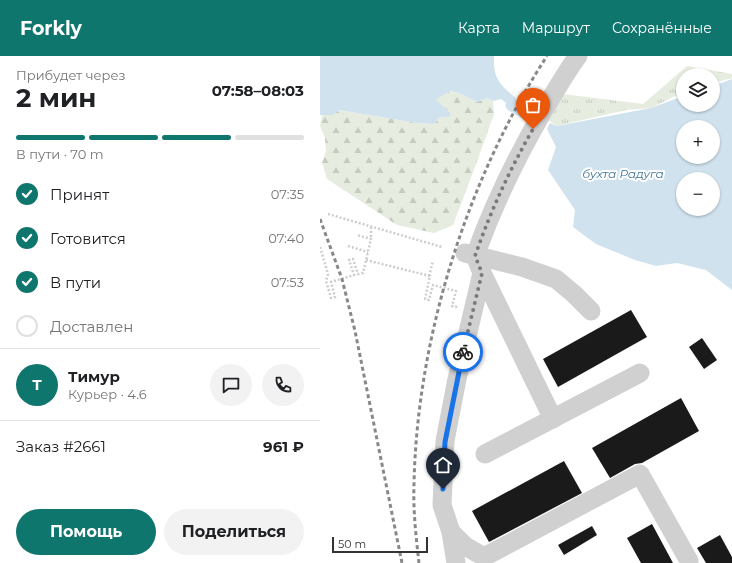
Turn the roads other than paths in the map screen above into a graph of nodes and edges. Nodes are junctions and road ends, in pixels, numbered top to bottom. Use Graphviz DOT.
graph roads {
  1 [pos="578,56"];
  2 [pos="468,254"];
  3 [pos="482,273"];
  4 [pos="590,311"];
  5 [pos="640,372"];
  6 [pos="553,419"];
  7 [pos="486,454"];
  8 [pos="451,532"];
  9 [pos="689,561"];
  10 [pos="456,563"];
  1 -- 2 [label="street"];
  2 -- 3 [label="street"];
  2 -- 4 [label="street"];
  3 -- 6 [label="street"];
  3 -- 8 [label="street"];
  5 -- 6 [label="street"];
  6 -- 7 [label="street"];
  8 -- 9 [label="street"];
  8 -- 10 [label="street"];
}
